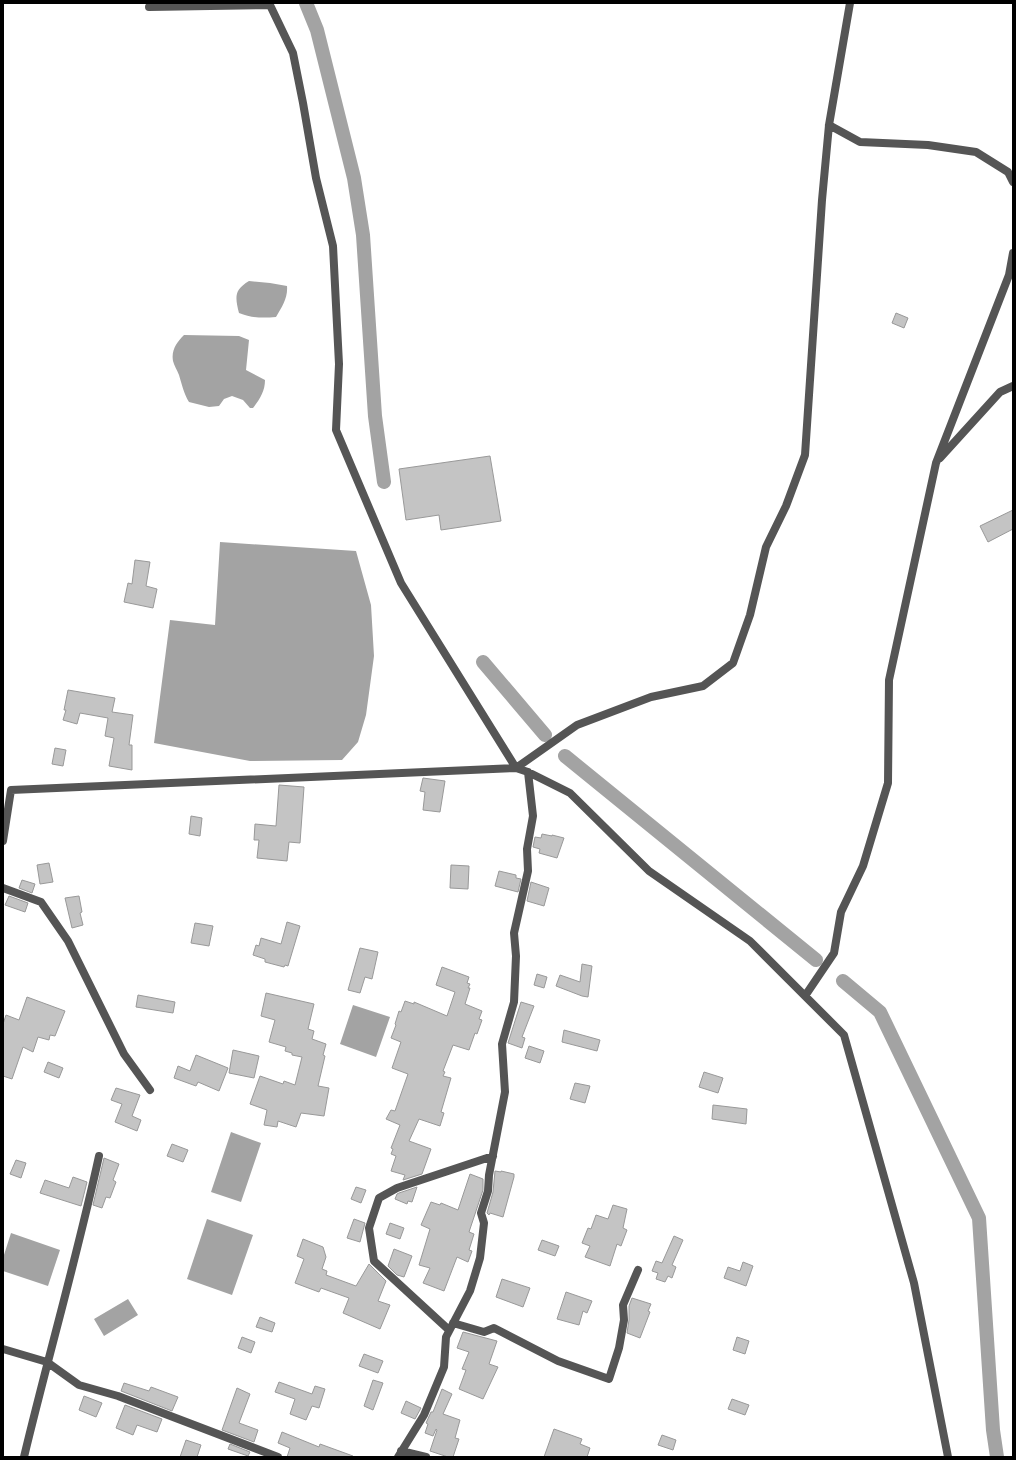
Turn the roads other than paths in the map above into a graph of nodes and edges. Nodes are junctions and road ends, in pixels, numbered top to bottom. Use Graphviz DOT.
graph roads {
  1 [pos="850,3"];
  2 [pos="270,4"];
  3 [pos="149,7"];
  4 [pos="829,125"];
  5 [pos="1013,182"];
  6 [pos="1013,253"];
  7 [pos="1013,386"];
  8 [pos="936,463"];
  9 [pos="516,768"];
  10 [pos="528,772"];
  11 [pos="3,841"];
  12 [pos="3,888"];
  13 [pos="806,996"];
  14 [pos="150,1090"];
  15 [pos="99,1156"];
  16 [pos="492,1156"];
  17 [pos="638,1270"];
  18 [pos="451,1327"];
  19 [pos="3,1350"];
  20 [pos="47,1362"];
  21 [pos="399,1454"];
  22 [pos="24,1457"];
  23 [pos="278,1457"];
  24 [pos="426,1457"];
  25 [pos="948,1457"];
  1 -- 4 [label="street"];
  2 -- 3 [label="street"];
  2 -- 9 [label="street"];
  4 -- 5 [label="street"];
  4 -- 9 [label="street"];
  6 -- 8 [label="street"];
  7 -- 8 [label="street"];
  8 -- 13 [label="street"];
  9 -- 10 [label="street"];
  9 -- 11 [label="street"];
  10 -- 13 [label="street"];
  10 -- 16 [label="street"];
  12 -- 14 [label="street"];
  13 -- 25 [label="street"];
  15 -- 20 [label="street"];
  16 -- 18 [label="street"];
  16 -- 18 [label="street"];
  17 -- 18 [label="street"];
  18 -- 21 [label="street"];
  19 -- 20 [label="street"];
  20 -- 22 [label="street"];
  20 -- 23 [label="street"];
  21 -- 24 [label="street"];
}
